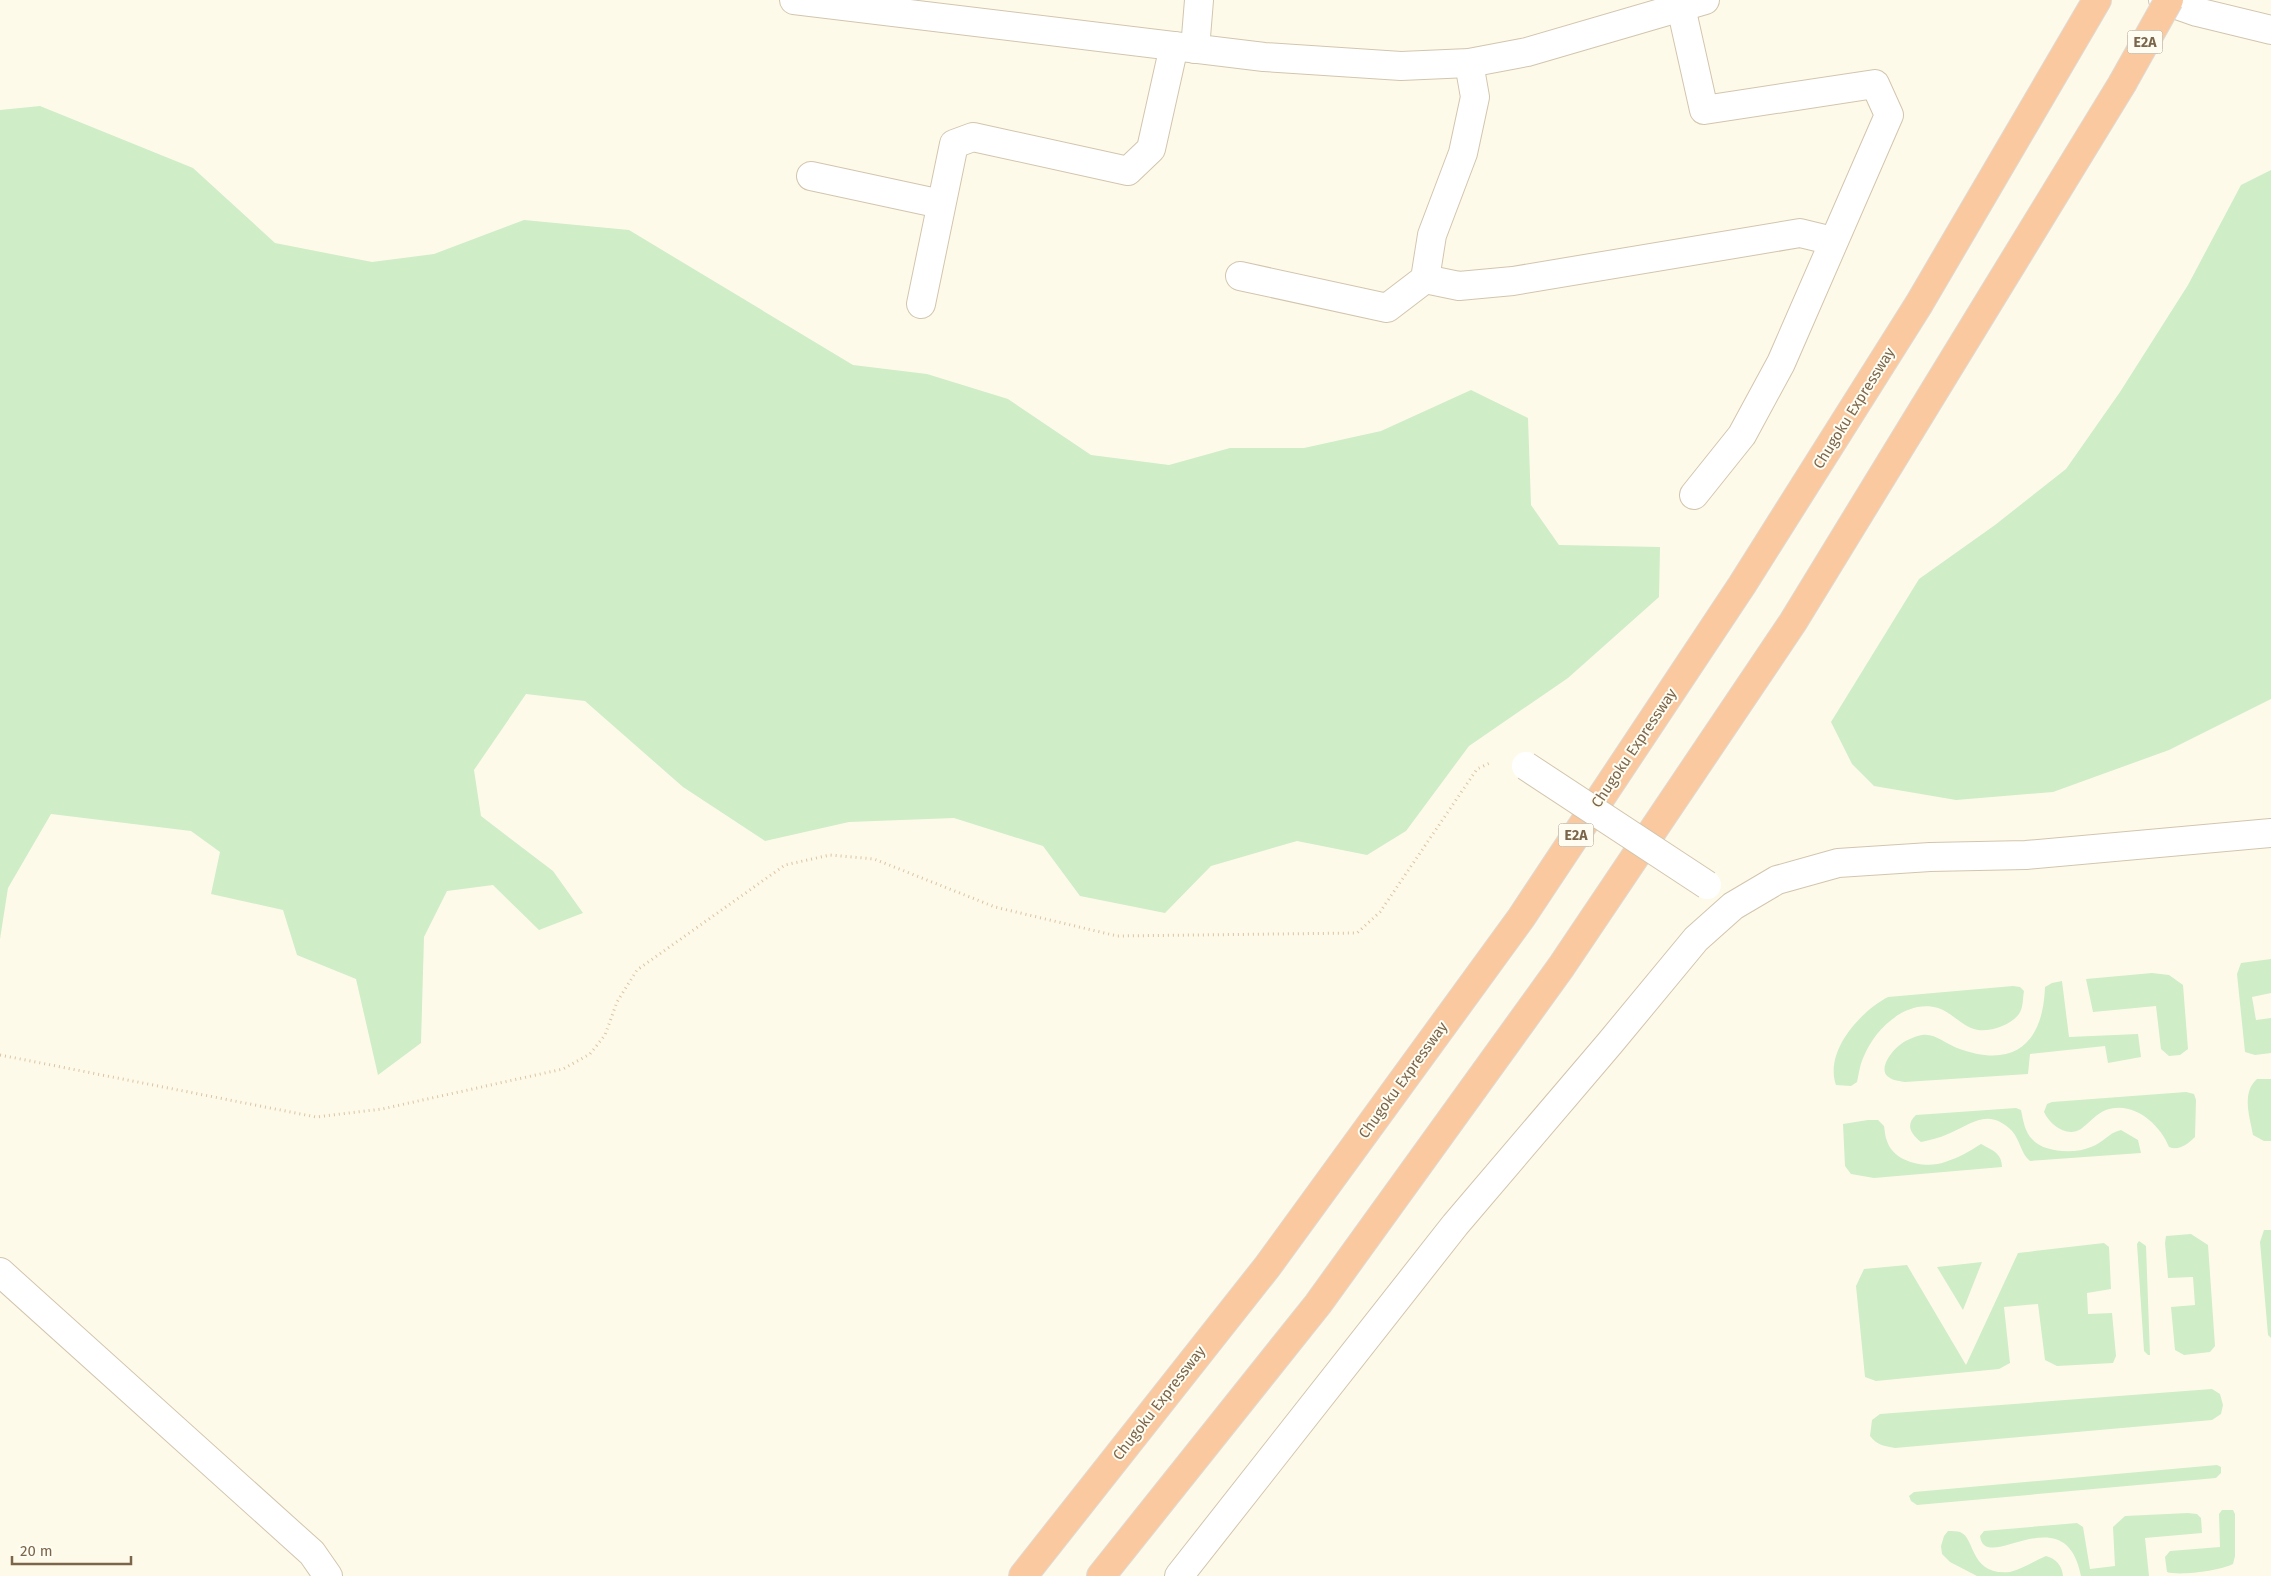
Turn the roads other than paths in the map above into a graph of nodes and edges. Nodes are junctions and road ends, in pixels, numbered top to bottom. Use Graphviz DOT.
graph roads {
  1 [pos="794,0"];
  2 [pos="1199,0"];
  3 [pos="2097,0"];
  4 [pos="2163,0"];
  5 [pos="2169,0"];
  6 [pos="1693,4"];
  7 [pos="2271,30"];
  8 [pos="1185,47"];
  9 [pos="1469,62"];
  10 [pos="811,176"];
  11 [pos="942,204"];
  12 [pos="1833,241"];
  13 [pos="1240,276"];
  14 [pos="1425,279"];
  15 [pos="921,304"];
  16 [pos="1694,495"];
  17 [pos="1526,766"];
  18 [pos="2271,833"];
  19 [pos="1733,906"];
  20 [pos="0,1272"];
  21 [pos="328,1576"];
  22 [pos="1023,1576"];
  23 [pos="1101,1576"];
  24 [pos="1179,1576"];
  1 -- 8 [label="street"];
  2 -- 8 [label="street"];
  3 -- 22 [label="highway, Chugoku Expressway / E2A"];
  4 -- 7 [label="street"];
  5 -- 23 [label="highway, E2A, bridge"];
  6 -- 9 [label="street"];
  6 -- 12 [label="street"];
  8 -- 9 [label="street"];
  8 -- 11 [label="street"];
  9 -- 14 [label="street"];
  10 -- 11 [label="street"];
  11 -- 15 [label="street"];
  12 -- 14 [label="street"];
  12 -- 16 [label="street"];
  13 -- 14 [label="street"];
  17 -- 19 [label="street, bridge"];
  18 -- 19 [label="street"];
  19 -- 24 [label="street"];
  20 -- 21 [label="street"];
}
